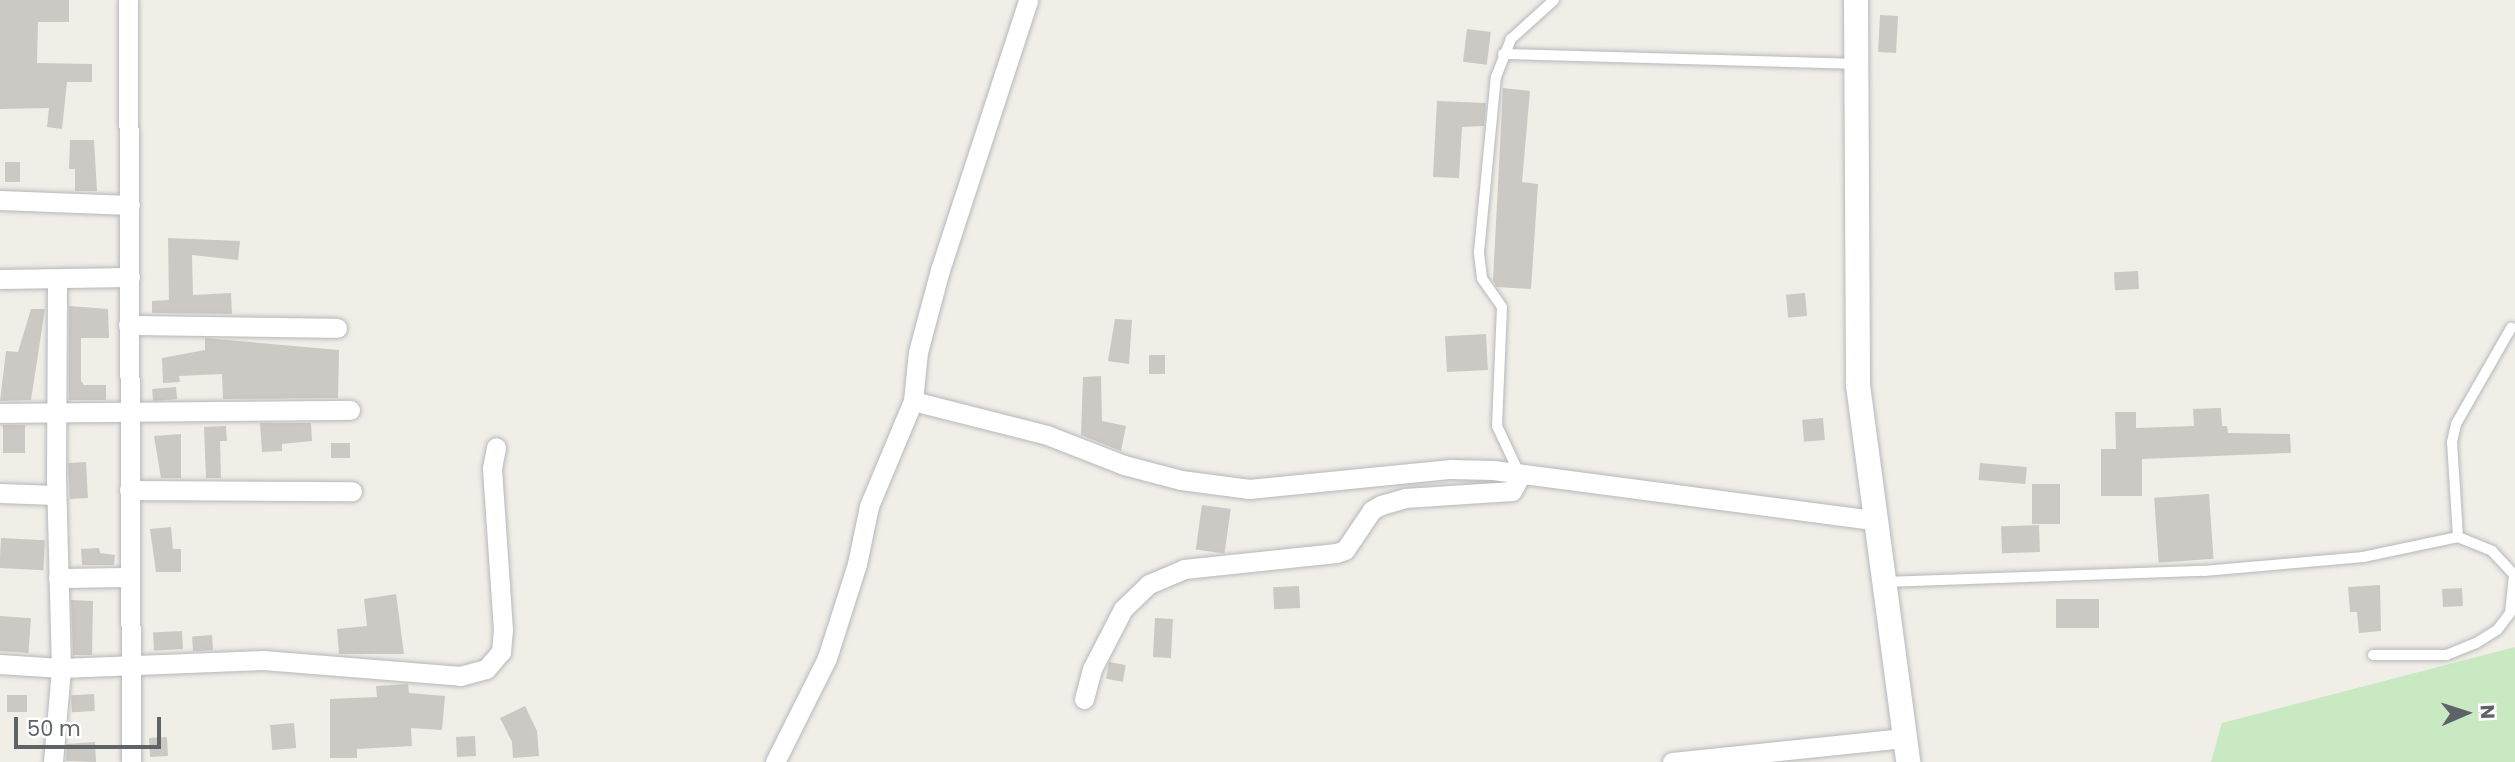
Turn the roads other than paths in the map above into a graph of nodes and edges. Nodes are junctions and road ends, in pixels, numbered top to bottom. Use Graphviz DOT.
graph roads {
  1 [pos="128,0"];
  2 [pos="1028,0"];
  3 [pos="1554,0"];
  4 [pos="1856,0"];
  5 [pos="1503,54"];
  6 [pos="1855,64"];
  7 [pos="0,200"];
  8 [pos="131,205"];
  9 [pos="130,277"];
  10 [pos="0,279"];
  11 [pos="57,279"];
  12 [pos="128,325"];
  13 [pos="337,328"];
  14 [pos="2511,328"];
  15 [pos="913,401"];
  16 [pos="128,410"];
  17 [pos="350,410"];
  18 [pos="0,413"];
  19 [pos="56,415"];
  20 [pos="496,447"];
  21 [pos="1521,475"];
  22 [pos="129,490"];
  23 [pos="352,491"];
  24 [pos="0,494"];
  25 [pos="56,495"];
  26 [pos="1873,520"];
  27 [pos="2458,537"];
  28 [pos="130,577"];
  29 [pos="58,578"];
  30 [pos="1883,582"];
  31 [pos="2372,655"];
  32 [pos="0,664"];
  33 [pos="132,666"];
  34 [pos="61,668"];
  35 [pos="1084,699"];
  36 [pos="1906,750"];
  37 [pos="53,762"];
  38 [pos="131,762"];
  39 [pos="775,762"];
  40 [pos="1672,762"];
  1 -- 8 [label="street"];
  2 -- 15 [label="street"];
  3 -- 5 [label="lane"];
  4 -- 6 [label="street"];
  5 -- 6 [label="lane"];
  5 -- 21 [label="lane"];
  6 -- 26 [label="street"];
  7 -- 8 [label="street"];
  8 -- 9 [label="street"];
  9 -- 11 [label="street"];
  9 -- 12 [label="street"];
  10 -- 11 [label="street"];
  11 -- 19 [label="street"];
  12 -- 13 [label="street"];
  12 -- 16 [label="street"];
  14 -- 27 [label="lane"];
  15 -- 21 [label="street"];
  15 -- 39 [label="street"];
  16 -- 17 [label="street"];
  16 -- 19 [label="street"];
  16 -- 22 [label="street"];
  18 -- 19 [label="street"];
  19 -- 25 [label="street"];
  20 -- 33 [label="street"];
  21 -- 26 [label="street"];
  21 -- 35 [label="street"];
  22 -- 23 [label="street"];
  22 -- 28 [label="street"];
  24 -- 25 [label="street"];
  25 -- 29 [label="street"];
  26 -- 30 [label="street"];
  27 -- 30 [label="lane"];
  27 -- 31 [label="lane"];
  28 -- 29 [label="street"];
  28 -- 33 [label="street"];
  29 -- 34 [label="street"];
  30 -- 36 [label="street"];
  32 -- 34 [label="street"];
  33 -- 34 [label="street"];
  33 -- 38 [label="street"];
  34 -- 37 [label="street"];
  36 -- 40 [label="street"];
}
